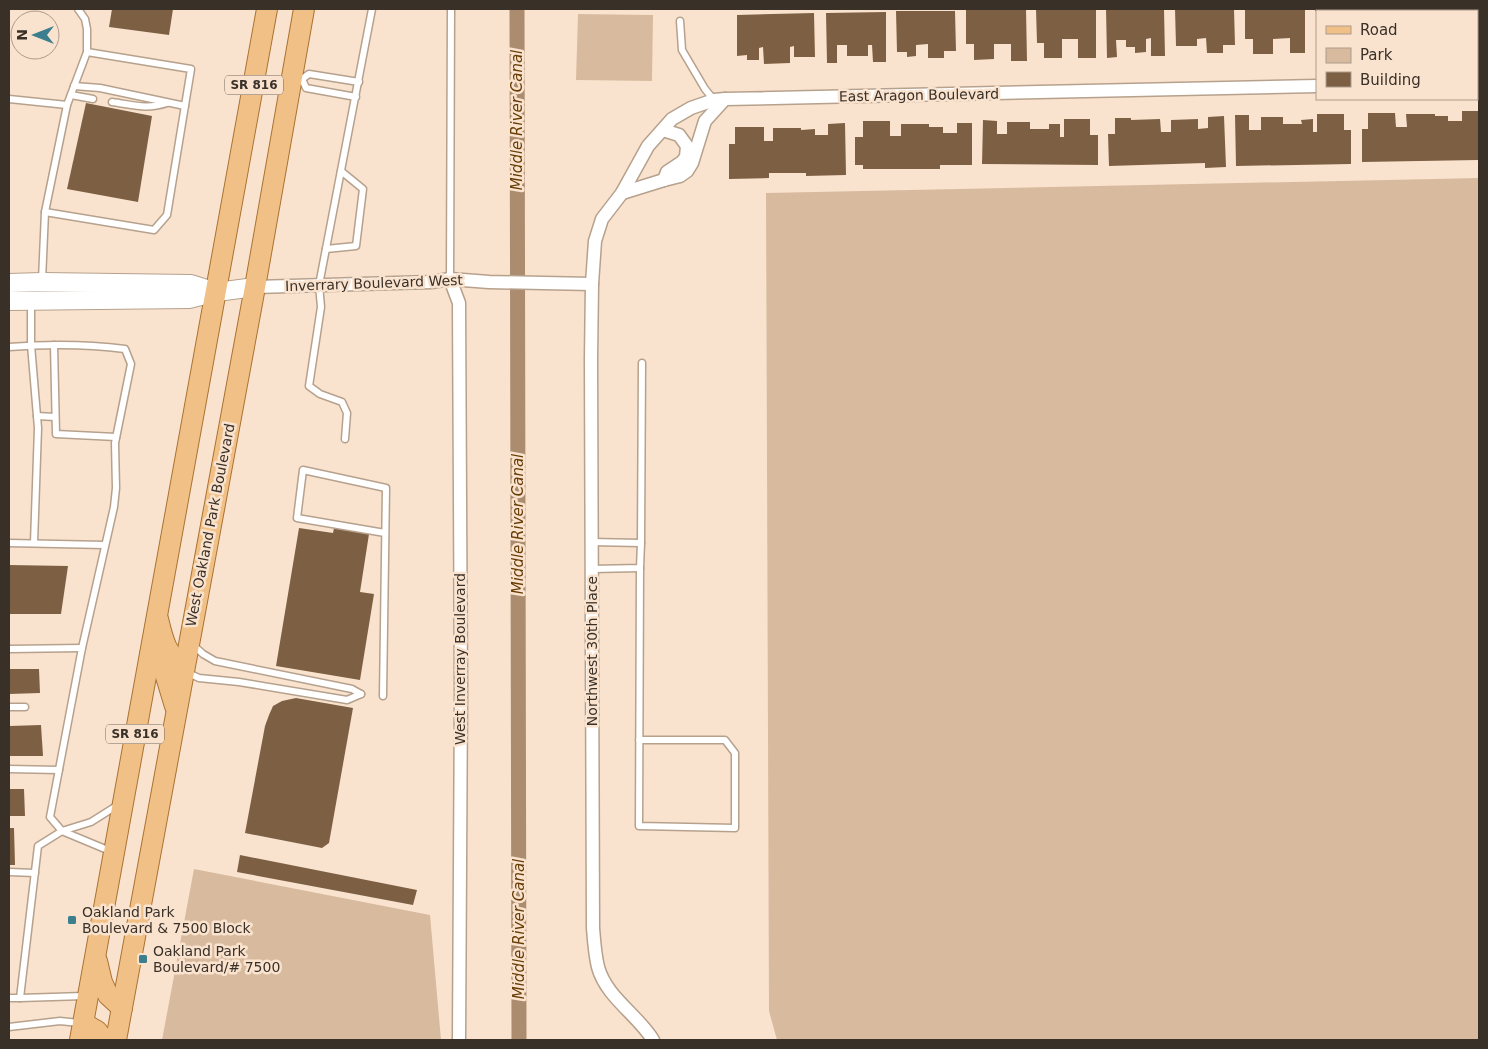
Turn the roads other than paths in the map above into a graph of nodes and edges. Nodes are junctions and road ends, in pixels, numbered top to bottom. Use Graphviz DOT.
graph roads {
  1 [pos="78,9"];
  2 [pos="267,9"];
  3 [pos="304,9"];
  4 [pos="372,9"];
  5 [pos="451,9"];
  6 [pos="680,21"];
  7 [pos="87,52"];
  8 [pos="297,78"];
  9 [pos="358,82"];
  10 [pos="74,86"];
  11 [pos="1316,86"];
  12 [pos="71,96"];
  13 [pos="356,97"];
  14 [pos="9,99"];
  15 [pos="93,99"];
  16 [pos="720,99"];
  17 [pos="112,102"];
  18 [pos="168,102"];
  19 [pos="67,105"];
  20 [pos="185,106"];
  21 [pos="663,130"];
  22 [pos="341,171"];
  23 [pos="664,180"];
  24 [pos="622,193"];
  25 [pos="45,212"];
  26 [pos="595,241"];
  27 [pos="326,249"];
  28 [pos="450,279"];
  29 [pos="42,282"];
  30 [pos="9,283"];
  31 [pos="592,284"];
  32 [pos="319,286"];
  33 [pos="255,287"];
  34 [pos="217,292"];
  35 [pos="9,301"];
  36 [pos="31,301"];
  37 [pos="31,345"];
  38 [pos="54,346"];
  39 [pos="9,347"];
  40 [pos="642,363"];
  41 [pos="37,416"];
  42 [pos="55,417"];
  43 [pos="116,437"];
  44 [pos="345,439"];
  45 [pos="385,533"];
  46 [pos="591,542"];
  47 [pos="9,543"];
  48 [pos="34,543"];
  49 [pos="641,543"];
  50 [pos="105,545"];
  51 [pos="640,568"];
  52 [pos="592,569"];
  53 [pos="157,615"];
  54 [pos="189,641"];
  55 [pos="82,648"];
  56 [pos="9,650"];
  57 [pos="150,655"];
  58 [pos="184,671"];
  59 [pos="383,696"];
  60 [pos="9,707"];
  61 [pos="25,707"];
  62 [pos="176,710"];
  63 [pos="640,740"];
  64 [pos="9,769"];
  65 [pos="59,770"];
  66 [pos="123,801"];
  67 [pos="62,831"];
  68 [pos="114,853"];
  69 [pos="9,872"];
  70 [pos="35,873"];
  71 [pos="95,954"];
  72 [pos="88,996"];
  73 [pos="9,998"];
  74 [pos="20,998"];
  75 [pos="122,1008"];
  76 [pos="9,1027"];
  77 [pos="81,1032"];
  78 [pos="104,1040"];
  79 [pos="116,1040"];
  80 [pos="459,1040"];
  81 [pos="653,1040"];
  1 -- 7 [label="lane"];
  2 -- 34 [label="main road, SR 816"];
  3 -- 8 [label="main road, West Oakland Park Boulevard / SR 816"];
  4 -- 9 [label="lane"];
  5 -- 28 [label="lane"];
  6 -- 16 [label="lane"];
  7 -- 10 [label="lane"];
  7 -- 20 [label="lane"];
  8 -- 9 [label="lane"];
  8 -- 13 [label="lane"];
  8 -- 33 [label="main road, West Oakland Park Boulevard / SR 816"];
  9 -- 13 [label="lane"];
  10 -- 12 [label="lane"];
  10 -- 18 [label="lane"];
  11 -- 16 [label="street, East Aragon Boulevard"];
  12 -- 15 [label="lane"];
  12 -- 19 [label="lane"];
  13 -- 22 [label="lane"];
  14 -- 19 [label="lane"];
  16 -- 21 [label="street, East Aragon Boulevard"];
  16 -- 23 [label="street"];
  17 -- 18 [label="lane"];
  18 -- 20 [label="lane"];
  19 -- 25 [label="lane"];
  20 -- 25 [label="lane"];
  21 -- 23 [label="street"];
  21 -- 24 [label="street, East Aragon Boulevard"];
  22 -- 27 [label="lane"];
  22 -- 27 [label="lane"];
  23 -- 24 [label="street"];
  24 -- 26 [label="street, East Aragon Boulevard"];
  25 -- 29 [label="lane"];
  26 -- 31 [label="street, Northwest 30th Place"];
  27 -- 32 [label="lane"];
  28 -- 31 [label="street, Inverrary Boulevard West"];
  28 -- 32 [label="street, Inverrary Boulevard West"];
  28 -- 80 [label="street, West Inverray Boulevard"];
  29 -- 30 [label="street, Inverrary Boulevard West"];
  29 -- 34 [label="street, Inverrary Boulevard West"];
  31 -- 46 [label="street, Northwest 30th Place"];
  32 -- 33 [label="street, Inverrary Boulevard West"];
  32 -- 44 [label="lane"];
  33 -- 34 [label="street, Inverrary Boulevard West"];
  33 -- 54 [label="main road, West Oakland Park Boulevard / SR 816"];
  34 -- 36 [label="street, Inverrary Boulevard West"];
  34 -- 53 [label="main road, SR 816"];
  35 -- 36 [label="street, Inverrary Boulevard West"];
  36 -- 37 [label="lane"];
  37 -- 38 [label="lane"];
  37 -- 39 [label="lane"];
  37 -- 41 [label="lane"];
  38 -- 42 [label="lane"];
  38 -- 43 [label="lane"];
  40 -- 49 [label="lane"];
  41 -- 42 [label="lane"];
  41 -- 48 [label="lane"];
  42 -- 43 [label="lane"];
  43 -- 50 [label="lane"];
  45 -- 45 [label="lane"];
  45 -- 59 [label="lane"];
  46 -- 49 [label="lane"];
  46 -- 52 [label="street, Northwest 30th Place"];
  47 -- 48 [label="lane"];
  48 -- 50 [label="lane"];
  49 -- 51 [label="lane"];
  50 -- 55 [label="lane"];
  51 -- 52 [label="lane"];
  51 -- 63 [label="lane"];
  52 -- 81 [label="street, Northwest 30th Place"];
  53 -- 57 [label="main road, SR 816"];
  53 -- 58 [label="main road"];
  54 -- 58 [label="main road, West Oakland Park Boulevard / SR 816"];
  54 -- 58 [label="lane"];
  55 -- 56 [label="lane"];
  55 -- 65 [label="lane"];
  57 -- 62 [label="main road"];
  57 -- 66 [label="main road, SR 816"];
  58 -- 62 [label="main road, West Oakland Park Boulevard / SR 816"];
  60 -- 61 [label="lane"];
  62 -- 75 [label="main road, West Oakland Park Boulevard / SR 816"];
  63 -- 63 [label="lane"];
  64 -- 65 [label="lane"];
  65 -- 67 [label="lane"];
  66 -- 67 [label="lane"];
  66 -- 68 [label="main road, SR 816"];
  67 -- 68 [label="lane"];
  67 -- 70 [label="lane"];
  68 -- 71 [label="main road, SR 816"];
  69 -- 70 [label="lane"];
  70 -- 74 [label="lane"];
  71 -- 72 [label="main road, SR 816"];
  71 -- 75 [label="main road"];
  72 -- 74 [label="lane"];
  72 -- 77 [label="main road, SR 816"];
  73 -- 74 [label="lane"];
  75 -- 79 [label="main road, West Oakland Park Boulevard / SR 816"];
  76 -- 77 [label="lane"];
  77 -- 78 [label="main road"];
}
